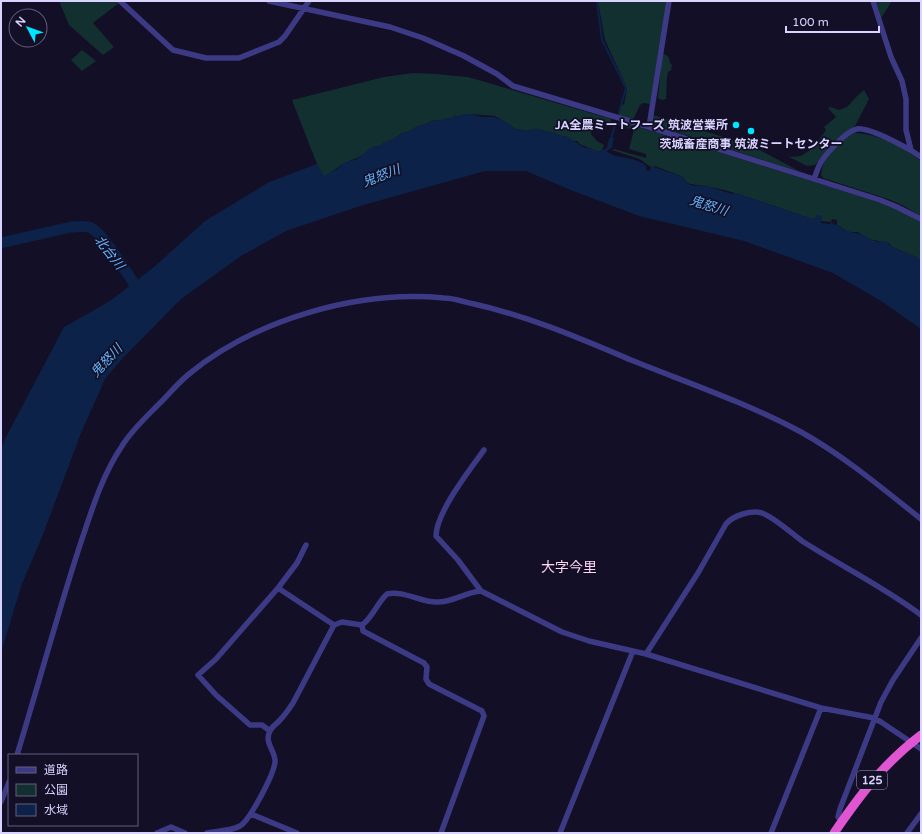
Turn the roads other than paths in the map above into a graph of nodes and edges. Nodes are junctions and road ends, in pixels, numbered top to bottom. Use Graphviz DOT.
graph roads {
  1 [pos="120,1"];
  2 [pos="269,1"];
  3 [pos="309,1"];
  4 [pos="669,1"];
  5 [pos="873,1"];
  6 [pos="302,9"];
  7 [pos="649,126"];
  8 [pos="911,150"];
  9 [pos="921,157"];
  10 [pos="814,179"];
  11 [pos="921,219"];
  12 [pos="484,450"];
  13 [pos="919,516"];
  14 [pos="306,545"];
  15 [pos="278,588"];
  16 [pos="481,591"];
  17 [pos="921,615"];
  18 [pos="334,625"];
  19 [pos="362,625"];
  20 [pos="921,638"];
  21 [pos="633,651"];
  22 [pos="646,654"];
  23 [pos="821,708"];
  24 [pos="874,718"];
  25 [pos="921,729"];
  26 [pos="270,731"];
  27 [pos="921,735"];
  28 [pos="911,743"];
  29 [pos="921,749"];
  30 [pos="17,754"];
  31 [pos="8,785"];
  32 [pos="1,802"];
  33 [pos="251,814"];
  34 [pos="921,814"];
  35 [pos="842,821"];
  36 [pos="157,833"];
  37 [pos="185,833"];
  38 [pos="207,833"];
  39 [pos="297,833"];
  40 [pos="441,833"];
  41 [pos="560,833"];
  42 [pos="771,833"];
  43 [pos="834,833"];
  44 [pos="907,833"];
  1 -- 6 [label="street"];
  2 -- 6 [label="street"];
  3 -- 6 [label="street"];
  4 -- 7 [label="street"];
  5 -- 8 [label="street"];
  6 -- 7 [label="street"];
  7 -- 10 [label="street"];
  8 -- 9 [label="street"];
  8 -- 10 [label="street"];
  10 -- 11 [label="street"];
  12 -- 16 [label="street"];
  13 -- 30 [label="street"];
  14 -- 15 [label="street"];
  15 -- 18 [label="street"];
  15 -- 26 [label="street"];
  16 -- 19 [label="street"];
  16 -- 21 [label="street"];
  17 -- 22 [label="street"];
  18 -- 19 [label="street"];
  18 -- 26 [label="street"];
  19 -- 40 [label="street"];
  20 -- 24 [label="street"];
  21 -- 22 [label="street"];
  21 -- 41 [label="street"];
  22 -- 23 [label="street"];
  23 -- 24 [label="street"];
  23 -- 42 [label="street"];
  24 -- 28 [label="street"];
  24 -- 35 [label="street"];
  25 -- 28 [label="street"];
  26 -- 33 [label="street"];
  27 -- 28 [label="highway, 125"];
  28 -- 29 [label="street"];
  28 -- 35 [label="highway, 125"];
  31 -- 32 [label="street"];
  33 -- 38 [label="street"];
  33 -- 39 [label="street"];
  34 -- 44 [label="street"];
  35 -- 43 [label="highway, 125"];
  36 -- 37 [label="street"];
}
